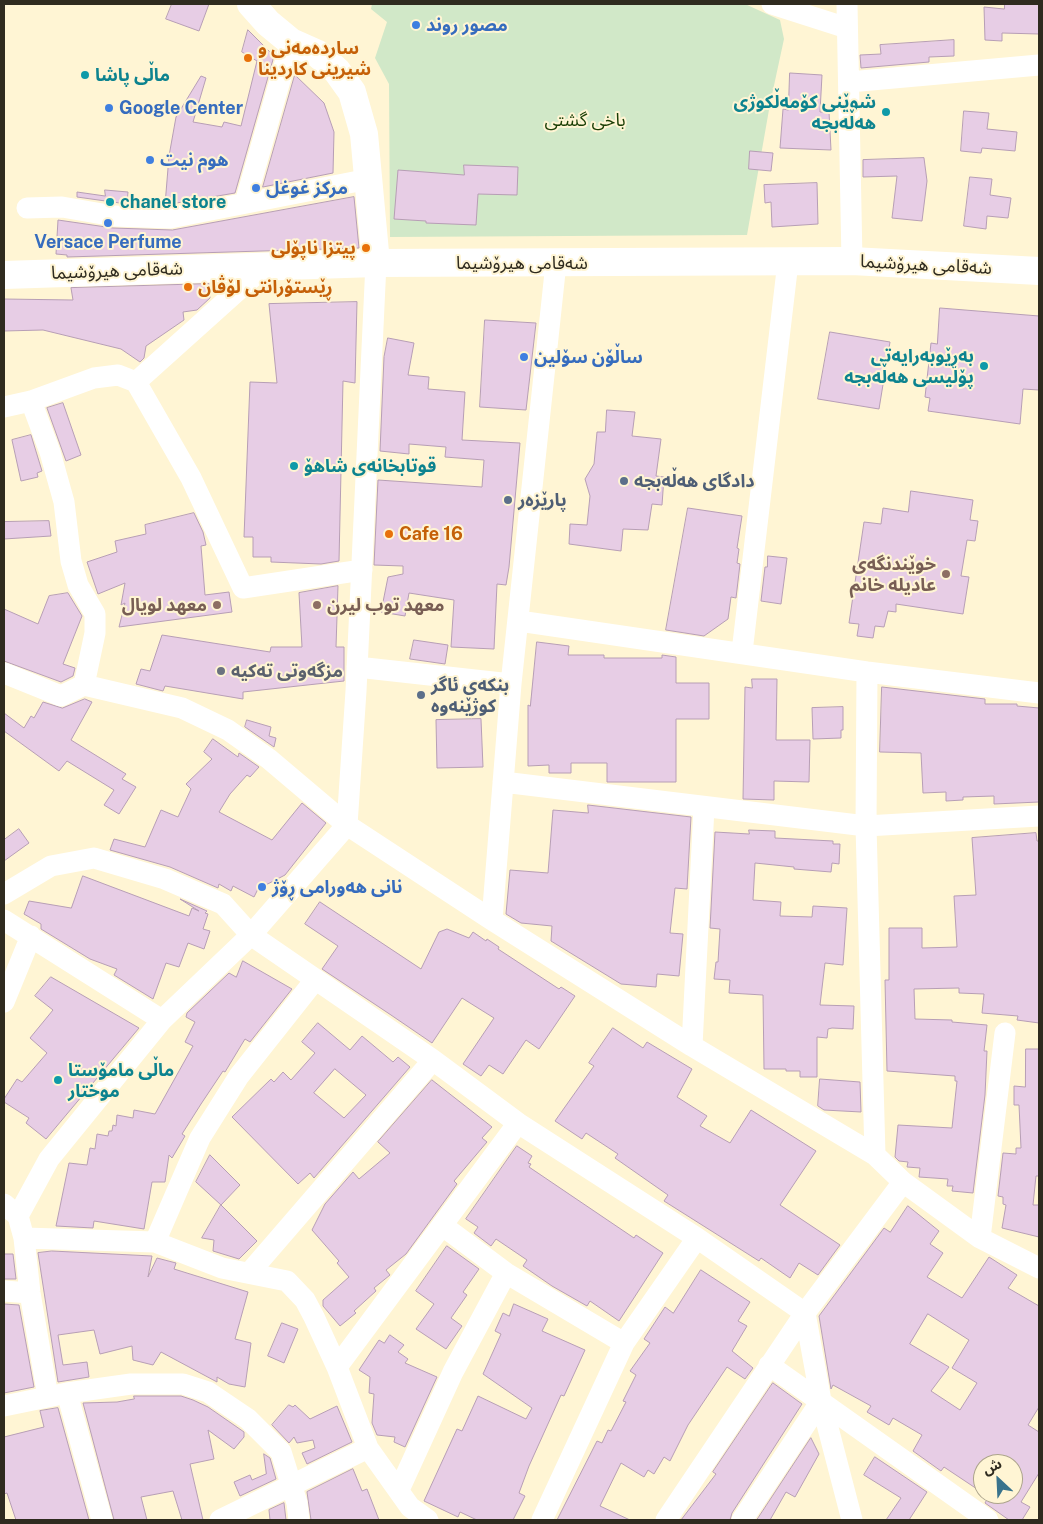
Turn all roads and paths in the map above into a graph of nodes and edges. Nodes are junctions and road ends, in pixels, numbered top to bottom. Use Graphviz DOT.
graph roads {
  1 [pos="251,4"];
  2 [pos="772,4"];
  3 [pos="847,4"];
  4 [pos="847,28"];
  5 [pos="291,42"];
  6 [pos="1039,65"];
  7 [pos="849,82"];
  8 [pos="369,179"];
  9 [pos="246,203"];
  10 [pos="27,208"];
  11 [pos="788,262"];
  12 [pos="852,262"];
  13 [pos="376,263"];
  14 [pos="556,263"];
  15 [pos="264,267"];
  16 [pos="1039,271"];
  17 [pos="4,275"];
  18 [pos="136,382"];
  19 [pos="31,401"];
  20 [pos="4,407"];
  21 [pos="362,570"];
  22 [pos="519,621"];
  23 [pos="742,652"];
  24 [pos="357,667"];
  25 [pos="867,672"];
  26 [pos="4,673"];
  27 [pos="511,684"];
  28 [pos="84,685"];
  29 [pos="1039,693"];
  30 [pos="502,782"];
  31 [pos="704,807"];
  32 [pos="1039,816"];
  33 [pos="347,825"];
  34 [pos="866,826"];
  35 [pos="4,894"];
  36 [pos="4,920"];
  37 [pos="492,920"];
  38 [pos="251,935"];
  39 [pos="31,936"];
  40 [pos="315,980"];
  41 [pos="4,1002"];
  42 [pos="162,1020"];
  43 [pos="1005,1033"];
  44 [pos="692,1046"];
  45 [pos="433,1060"];
  46 [pos="518,1124"];
  47 [pos="874,1155"];
  48 [pos="903,1182"];
  49 [pos="11,1210"];
  50 [pos="443,1226"];
  51 [pos="24,1238"];
  52 [pos="697,1238"];
  53 [pos="980,1238"];
  54 [pos="155,1242"];
  55 [pos="1039,1268"];
  56 [pos="250,1272"];
  57 [pos="506,1273"];
  58 [pos="4,1291"];
  59 [pos="30,1293"];
  60 [pos="805,1313"];
  61 [pos="624,1343"];
  62 [pos="769,1366"];
  63 [pos="337,1367"];
  64 [pos="58,1395"];
  65 [pos="821,1401"];
  66 [pos="4,1406"];
  67 [pos="368,1448"];
  68 [pos="292,1485"];
  69 [pos="399,1490"];
  70 [pos="102,1520"];
  71 [pos="220,1520"];
  72 [pos="299,1520"];
  73 [pos="428,1520"];
  74 [pos="542,1520"];
  75 [pos="666,1520"];
  76 [pos="742,1520"];
  77 [pos="852,1520"];
  78 [pos="988,1520"];
  1 -- 5 [label="main road"];
  2 -- 4 [label="street"];
  3 -- 4 [label="street"];
  4 -- 7 [label="street"];
  5 -- 8 [label="main road"];
  5 -- 9 [label="street"];
  6 -- 7 [label="street"];
  7 -- 12 [label="street"];
  8 -- 9 [label="street"];
  8 -- 13 [label="main road"];
  9 -- 10 [label="street"];
  11 -- 12 [label="main road, شەقامی هیرۆشیما"];
  11 -- 14 [label="main road, شەقامی هیرۆشیما"];
  11 -- 23 [label="street"];
  12 -- 16 [label="main road, شەقامی هیرۆشیما"];
  13 -- 14 [label="main road, شەقامی هیرۆشیما"];
  13 -- 15 [label="main road, شەقامی هیرۆشیما"];
  13 -- 21 [label="street"];
  14 -- 22 [label="street"];
  15 -- 17 [label="main road, شەقامی هیرۆشیما"];
  15 -- 18 [label="street"];
  18 -- 19 [label="street"];
  18 -- 21 [label="street"];
  19 -- 20 [label="street"];
  19 -- 28 [label="street"];
  21 -- 24 [label="street"];
  22 -- 23 [label="street"];
  22 -- 27 [label="street"];
  23 -- 25 [label="street"];
  24 -- 27 [label="street"];
  24 -- 33 [label="street"];
  25 -- 29 [label="street"];
  25 -- 34 [label="street"];
  26 -- 28 [label="street"];
  27 -- 30 [label="street"];
  28 -- 33 [label="street"];
  30 -- 31 [label="street"];
  30 -- 37 [label="street"];
  31 -- 34 [label="street"];
  31 -- 44 [label="street"];
  32 -- 34 [label="street"];
  33 -- 37 [label="street"];
  33 -- 38 [label="street"];
  34 -- 47 [label="street"];
  35 -- 38 [label="street"];
  36 -- 39 [label="street"];
  37 -- 44 [label="street"];
  38 -- 40 [label="street"];
  38 -- 42 [label="street"];
  39 -- 41 [label="street"];
  39 -- 42 [label="street"];
  40 -- 45 [label="street"];
  40 -- 54 [label="street"];
  42 -- 49 [label="street"];
  43 -- 53 [label="street"];
  44 -- 47 [label="street"];
  45 -- 46 [label="street"];
  45 -- 56 [label="street"];
  46 -- 50 [label="street"];
  46 -- 52 [label="street"];
  47 -- 48 [label="street"];
  48 -- 53 [label="street"];
  48 -- 60 [label="street"];
  49 -- 51 [label="street"];
  50 -- 57 [label="street"];
  50 -- 63 [label="street"];
  51 -- 54 [label="street"];
  51 -- 59 [label="street"];
  52 -- 60 [label="street"];
  52 -- 61 [label="street"];
  53 -- 55 [label="street"];
  54 -- 56 [label="street"];
  56 -- 63 [label="street"];
  57 -- 61 [label="street"];
  57 -- 69 [label="street"];
  58 -- 59 [label="street"];
  59 -- 64 [label="street"];
  60 -- 62 [label="street"];
  60 -- 65 [label="street"];
  61 -- 74 [label="street"];
  62 -- 65 [label="street"];
  62 -- 75 [label="street"];
  63 -- 67 [label="street"];
  64 -- 66 [label="street"];
  64 -- 68 [label="street"];
  64 -- 70 [label="street"];
  65 -- 76 [label="street"];
  65 -- 77 [label="street"];
  65 -- 78 [label="street"];
  67 -- 68 [label="street"];
  67 -- 69 [label="street"];
  68 -- 71 [label="street"];
  68 -- 72 [label="street"];
  69 -- 73 [label="street"];
}
